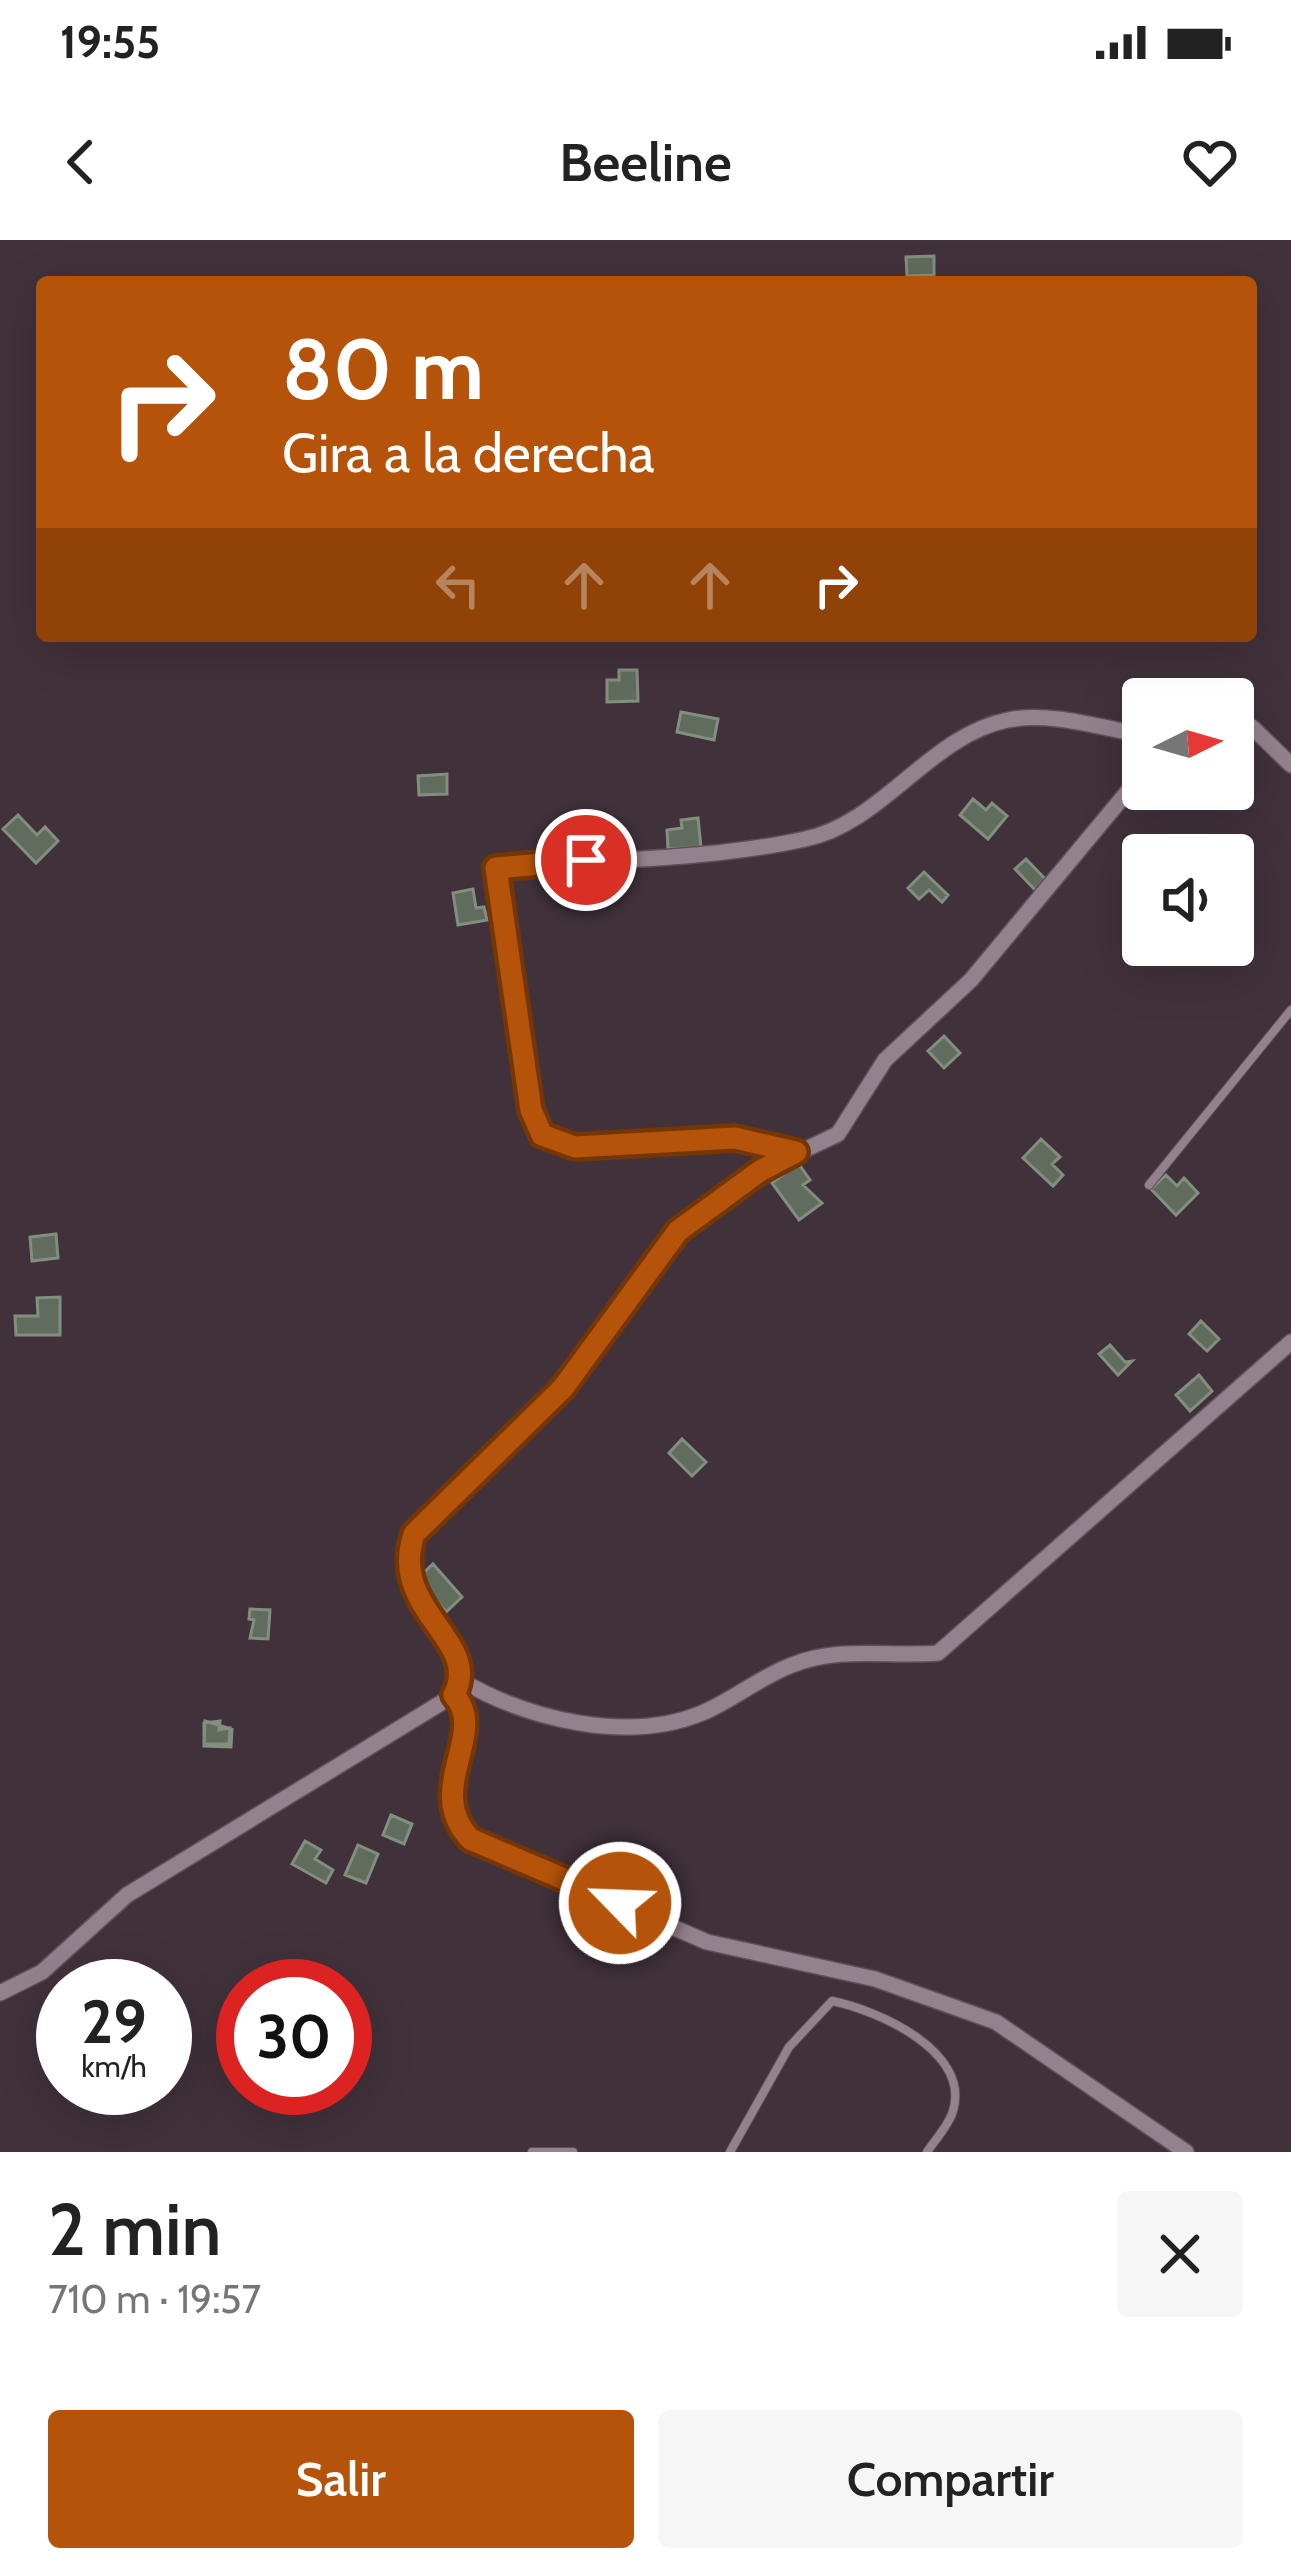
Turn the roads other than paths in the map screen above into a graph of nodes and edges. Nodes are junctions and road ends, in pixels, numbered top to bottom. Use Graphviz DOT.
graph roads {
  1 [pos="1254,729"];
  2 [pos="1122,731"];
  3 [pos="1291,765"];
  4 [pos="1122,798"];
  5 [pos="1291,1010"];
  6 [pos="796,1152"];
  7 [pos="1149,1185"];
  8 [pos="1291,1342"];
  9 [pos="458,1688"];
  10 [pos="0,1993"];
  11 [pos="532,2152"];
  12 [pos="573,2152"];
  13 [pos="730,2152"];
  14 [pos="928,2152"];
  15 [pos="1186,2152"];
  1 -- 3 [label="street"];
  2 -- 6 [label="street"];
  4 -- 6 [label="street"];
  5 -- 7 [label="lane"];
  6 -- 9 [label="street"];
  8 -- 9 [label="street"];
  9 -- 10 [label="street"];
  9 -- 15 [label="street"];
  11 -- 12 [label="lane"];
  13 -- 14 [label="lane"];
}
